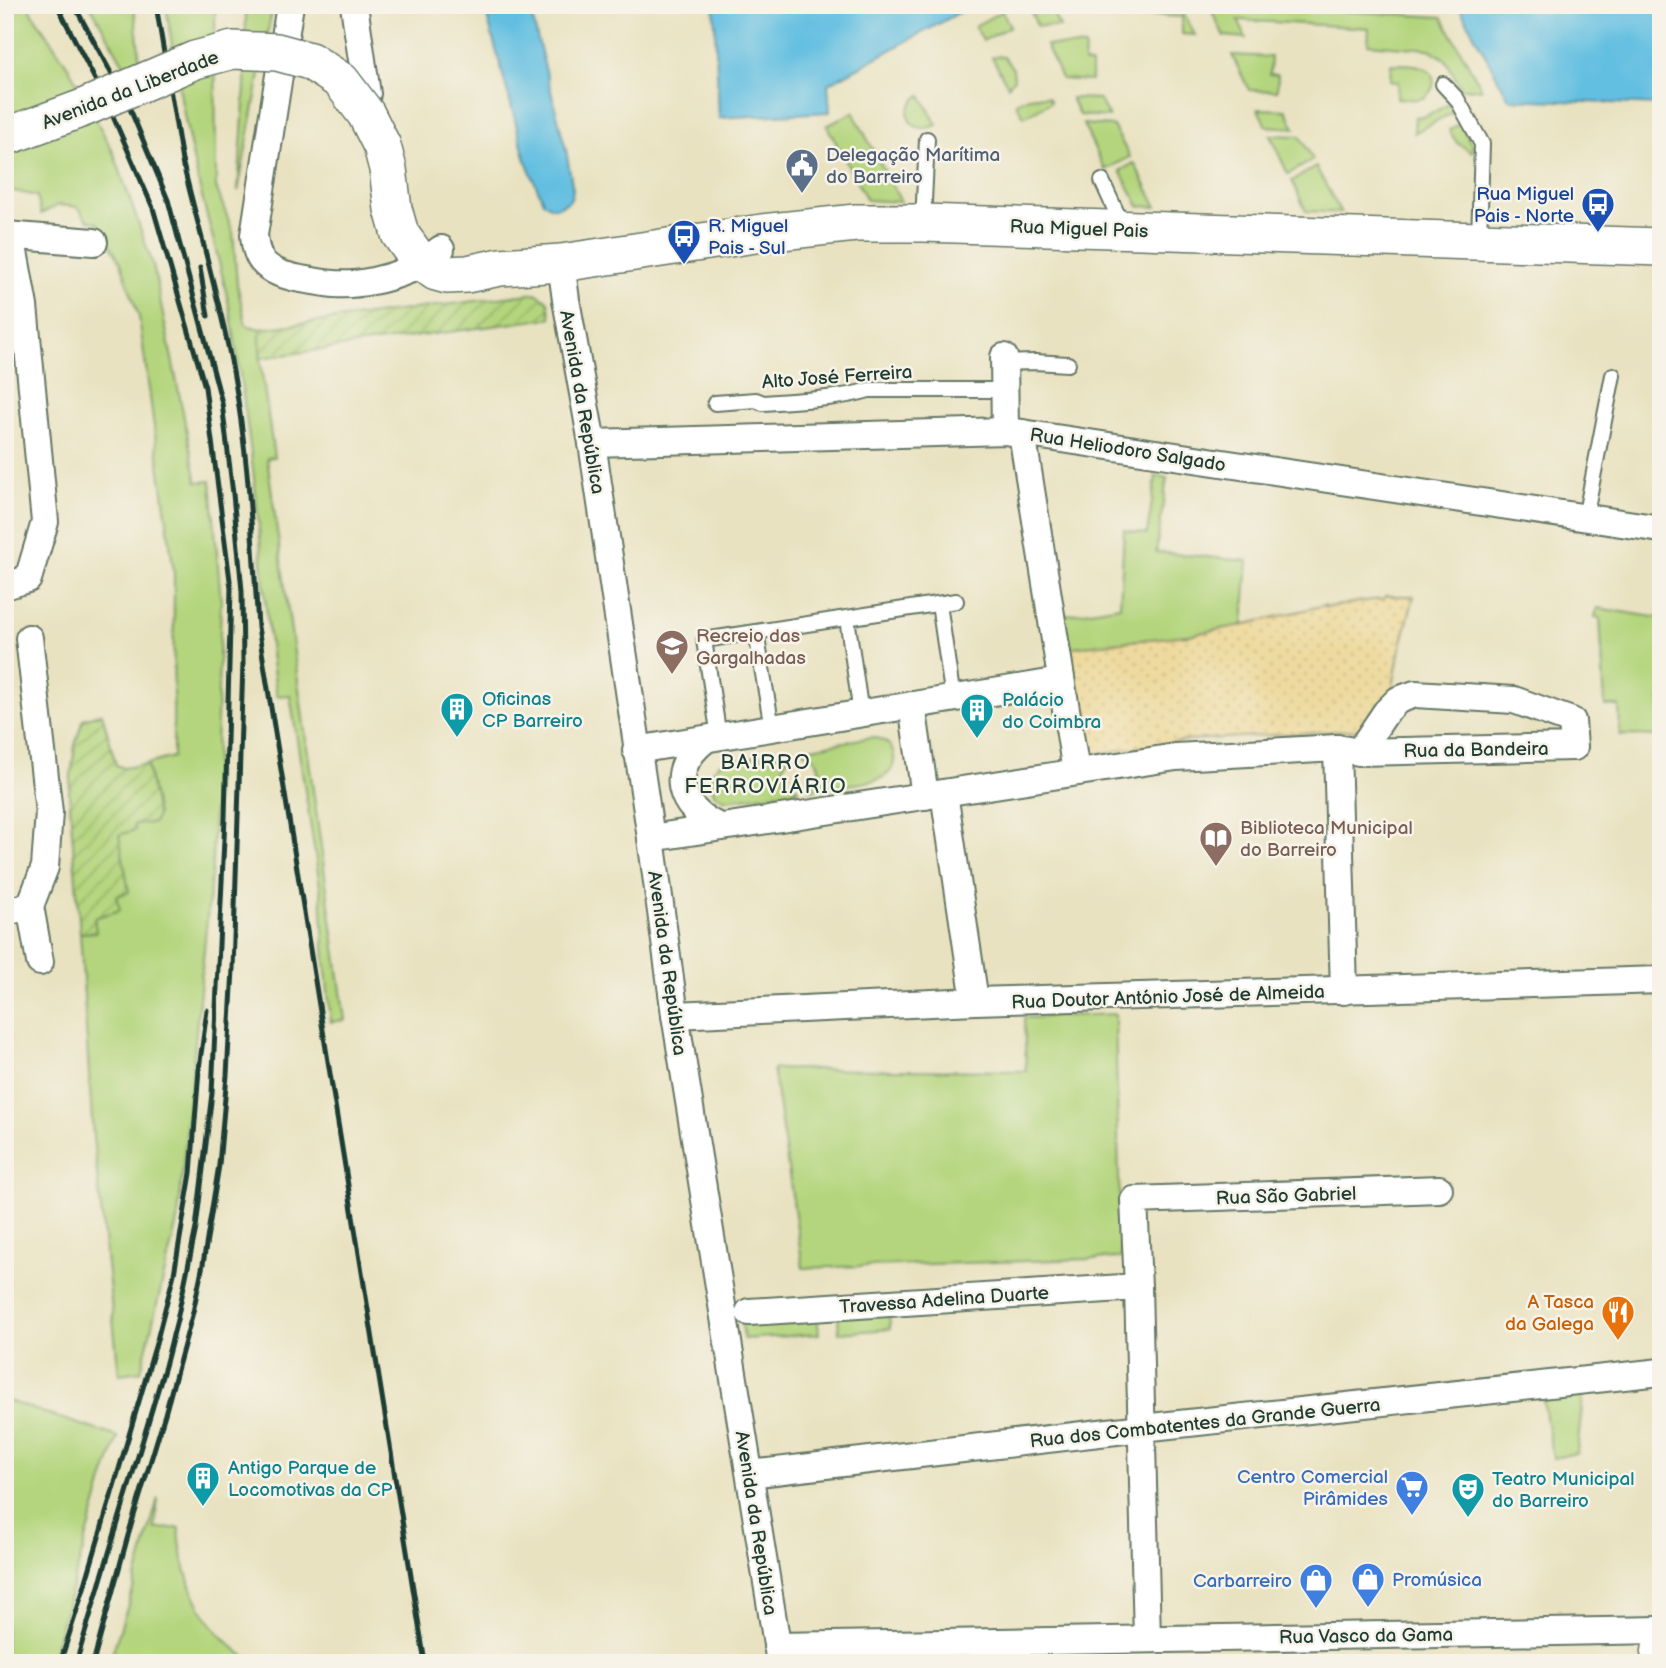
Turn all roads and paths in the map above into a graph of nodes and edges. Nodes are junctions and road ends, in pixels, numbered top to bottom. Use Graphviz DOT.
graph roads {
  1 [pos="290,5"];
  2 [pos="354,5"];
  3 [pos="1443,84"];
  4 [pos="367,94"];
  5 [pos="5,137"];
  6 [pos="927,139"];
  7 [pos="1101,181"];
  8 [pos="923,223"];
  9 [pos="1119,229"];
  10 [pos="8,235"];
  11 [pos="1479,241"];
  12 [pos="94,242"];
  13 [pos="1661,247"];
  14 [pos="432,256"];
  15 [pos="561,262"];
  16 [pos="1004,360"];
  17 [pos="1068,364"];
  18 [pos="1613,375"];
  19 [pos="1004,390"];
  20 [pos="715,403"];
  21 [pos="1014,432"];
  22 [pos="592,443"];
  23 [pos="1585,518"];
  24 [pos="1661,529"];
  25 [pos="17,582"];
  26 [pos="956,601"];
  27 [pos="939,604"];
  28 [pos="847,618"];
  29 [pos="756,632"];
  30 [pos="29,638"];
  31 [pos="1061,681"];
  32 [pos="953,699"];
  33 [pos="912,705"];
  34 [pos="861,714"];
  35 [pos="772,728"];
  36 [pos="713,738"];
  37 [pos="636,750"];
  38 [pos="1348,750"];
  39 [pos="1076,772"];
  40 [pos="934,794"];
  41 [pos="720,827"];
  42 [pos="651,838"];
  43 [pos="18,909"];
  44 [pos="40,962"];
  45 [pos="1661,980"];
  46 [pos="1344,991"];
  47 [pos="975,1001"];
  48 [pos="675,1014"];
  49 [pos="1439,1189"];
  50 [pos="1138,1287"];
  51 [pos="749,1312"];
  52 [pos="1661,1372"];
  53 [pos="1142,1428"];
  54 [pos="750,1474"];
  55 [pos="1661,1630"];
  56 [pos="1147,1639"];
  57 [pos="1661,1648"];
  58 [pos="778,1655"];
  59 [pos="1659,1663"];
  1 -- 14 [label="street"];
  2 -- 4 [label="street"];
  3 -- 11 [label="lane"];
  5 -- 14 [label="street, Avenida da Liberdade, bridge"];
  6 -- 8 [label="lane"];
  7 -- 9 [label="lane"];
  8 -- 9 [label="street, Rua Miguel Pais"];
  8 -- 15 [label="street, Rua Miguel Pais"];
  9 -- 11 [label="street, Rua Miguel Pais"];
  10 -- 12 [label="street"];
  10 -- 25 [label="street"];
  11 -- 13 [label="street, Rua Miguel Pais"];
  14 -- 15 [label="street, Rua Miguel Pais"];
  15 -- 22 [label="street, Avenida da República"];
  16 -- 17 [label="lane"];
  16 -- 19 [label="street"];
  18 -- 23 [label="lane"];
  19 -- 20 [label="lane, Alto José Ferreira"];
  19 -- 21 [label="street"];
  21 -- 22 [label="street, Rua Heliodoro Salgado"];
  21 -- 23 [label="street, Rua Heliodoro Salgado"];
  21 -- 31 [label="street"];
  22 -- 37 [label="street, Avenida da República"];
  23 -- 24 [label="street, Rua Heliodoro Salgado"];
  26 -- 27 [label="lane"];
  27 -- 28 [label="lane"];
  27 -- 32 [label="lane"];
  28 -- 29 [label="lane"];
  28 -- 34 [label="lane"];
  29 -- 35 [label="lane"];
  29 -- 36 [label="lane"];
  30 -- 43 [label="street"];
  31 -- 32 [label="street"];
  31 -- 39 [label="street"];
  32 -- 33 [label="street"];
  33 -- 34 [label="street"];
  33 -- 40 [label="street"];
  34 -- 35 [label="street"];
  35 -- 36 [label="street"];
  36 -- 37 [label="street"];
  36 -- 41 [label="street"];
  37 -- 42 [label="street, Avenida da República"];
  38 -- 38 [label="street, Rua da Bandeira"];
  38 -- 39 [label="street, Rua da Bandeira"];
  38 -- 46 [label="street"];
  39 -- 40 [label="street, Rua da Bandeira"];
  40 -- 41 [label="street, Rua da Bandeira"];
  40 -- 47 [label="street"];
  41 -- 42 [label="street, Rua da Bandeira"];
  42 -- 48 [label="street, Avenida da República"];
  43 -- 44 [label="street"];
  45 -- 46 [label="street, Rua Doutor António José de Almeida"];
  46 -- 47 [label="street, Rua Doutor António José de Almeida"];
  47 -- 48 [label="street, Rua Doutor António José de Almeida"];
  48 -- 54 [label="street, Avenida da República"];
  49 -- 50 [label="street, Rua São Gabriel"];
  50 -- 51 [label="street, Travessa Adelina Duarte"];
  50 -- 53 [label="street"];
  52 -- 53 [label="street, Rua dos Combatentes da Grande Guerra"];
  53 -- 54 [label="street, Rua dos Combatentes da Grande Guerra"];
  53 -- 56 [label="street"];
  54 -- 58 [label="street, Avenida da República"];
  55 -- 56 [label="street, Rua Vasco da Gama"];
  56 -- 58 [label="street, Rua Vasco da Gama"];
  57 -- 59 [label="street"];
}
